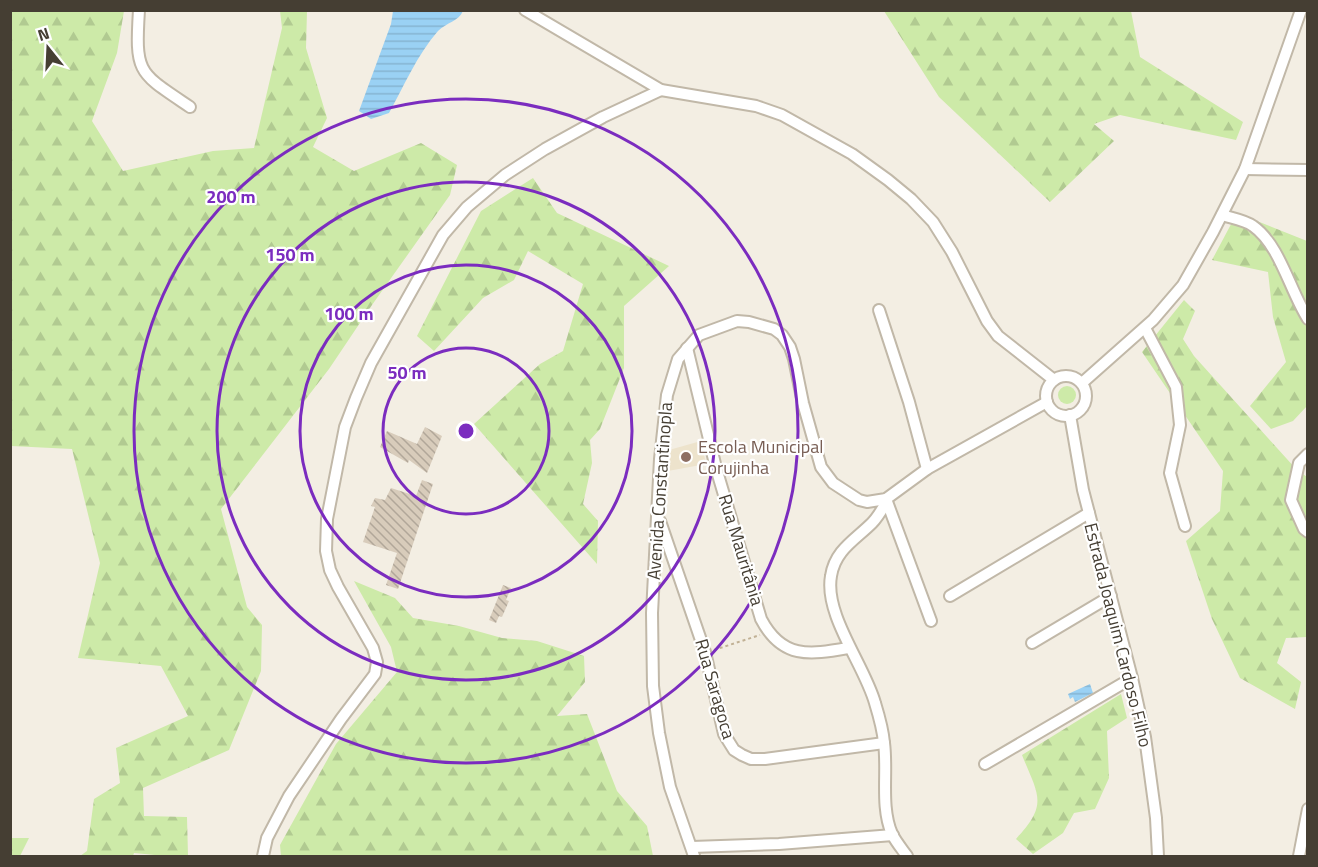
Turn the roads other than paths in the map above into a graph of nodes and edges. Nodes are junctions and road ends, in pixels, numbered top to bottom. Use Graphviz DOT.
graph roads {
  1 [pos="139,10"];
  2 [pos="525,10"];
  3 [pos="1301,10"];
  4 [pos="661,90"];
  5 [pos="190,107"];
  6 [pos="1245,169"];
  7 [pos="1308,170"];
  8 [pos="1222,215"];
  9 [pos="879,310"];
  10 [pos="1308,319"];
  11 [pos="1144,328"];
  12 [pos="687,348"];
  13 [pos="1054,380"];
  14 [pos="1082,383"];
  15 [pos="1047,402"];
  16 [pos="1070,415"];
  17 [pos="1308,454"];
  18 [pos="927,469"];
  19 [pos="887,500"];
  20 [pos="1089,513"];
  21 [pos="658,516"];
  22 [pos="1185,526"];
  23 [pos="1308,532"];
  24 [pos="950,596"];
  25 [pos="1111,596"];
  26 [pos="932,621"];
  27 [pos="1032,643"];
  28 [pos="848,648"];
  29 [pos="1132,678"];
  30 [pos="884,743"];
  31 [pos="985,764"];
  32 [pos="1308,809"];
  33 [pos="893,836"];
  34 [pos="693,852"];
  35 [pos="263,856"];
  36 [pos="907,856"];
  37 [pos="1158,856"];
  38 [pos="1299,856"];
  1 -- 5 [label="street"];
  2 -- 4 [label="street"];
  3 -- 6 [label="street"];
  4 -- 13 [label="street"];
  4 -- 35 [label="street"];
  6 -- 7 [label="street"];
  6 -- 8 [label="street"];
  8 -- 10 [label="street"];
  8 -- 11 [label="street"];
  9 -- 18 [label="street"];
  11 -- 14 [label="street"];
  11 -- 22 [label="street"];
  12 -- 19 [label="street, Avenida Constantinopla"];
  12 -- 21 [label="street, Avenida Constantinopla"];
  12 -- 28 [label="street, Rua Mauritânia"];
  13 -- 14 [label="street"];
  13 -- 15 [label="street"];
  14 -- 16 [label="street"];
  15 -- 16 [label="street"];
  15 -- 18 [label="street"];
  16 -- 20 [label="street, Estrada Joaquim Cardoso Filho"];
  17 -- 23 [label="street"];
  18 -- 19 [label="street"];
  19 -- 26 [label="street"];
  19 -- 28 [label="street"];
  20 -- 24 [label="street"];
  20 -- 25 [label="street, Estrada Joaquim Cardoso Filho"];
  21 -- 30 [label="street, Rua Saragoca"];
  21 -- 34 [label="street, Avenida Constantinopla"];
  25 -- 27 [label="street"];
  25 -- 29 [label="street, Estrada Joaquim Cardoso Filho"];
  28 -- 30 [label="street"];
  29 -- 31 [label="street"];
  29 -- 37 [label="street, Estrada Joaquim Cardoso Filho"];
  30 -- 33 [label="street"];
  32 -- 38 [label="street"];
  33 -- 34 [label="street"];
  33 -- 36 [label="street"];
}
